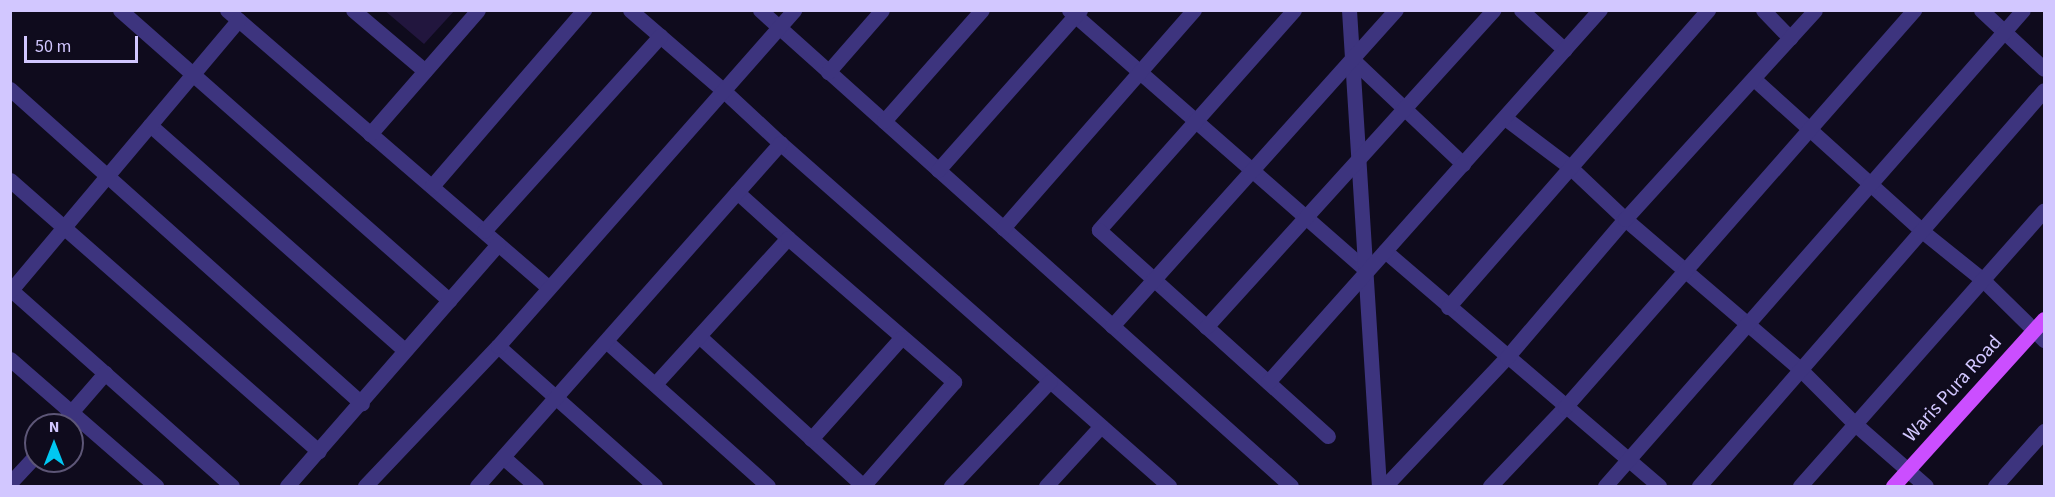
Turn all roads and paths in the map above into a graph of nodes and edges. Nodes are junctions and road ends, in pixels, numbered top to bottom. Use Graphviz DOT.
graph roads {
  1 [pos="120,10"];
  2 [pos="352,10"];
  3 [pos="478,10"];
  4 [pos="584,10"];
  5 [pos="630,10"];
  6 [pos="760,10"];
  7 [pos="794,10"];
  8 [pos="882,10"];
  9 [pos="982,10"];
  10 [pos="1194,10"];
  11 [pos="1294,10"];
  12 [pos="1396,10"];
  13 [pos="1493,10"];
  14 [pos="1521,10"];
  15 [pos="1600,10"];
  16 [pos="1708,10"];
  17 [pos="1763,10"];
  18 [pos="1815,10"];
  19 [pos="1914,10"];
  20 [pos="1981,10"];
  21 [pos="2023,10"];
  22 [pos="1349,11"];
  23 [pos="1075,12"];
  24 [pos="233,15"];
  25 [pos="779,28"];
  26 [pos="2004,32"];
  27 [pos="660,36"];
  28 [pos="1790,38"];
  29 [pos="1565,50"];
  30 [pos="1352,59"];
  31 [pos="2044,69"];
  32 [pos="425,71"];
  33 [pos="828,72"];
  34 [pos="1140,72"];
  35 [pos="193,74"];
  36 [pos="1754,79"];
  37 [pos="10,89"];
  38 [pos="2044,90"];
  39 [pos="724,91"];
  40 [pos="1403,109"];
  41 [pos="1505,118"];
  42 [pos="884,121"];
  43 [pos="1196,121"];
  44 [pos="150,125"];
  45 [pos="1810,128"];
  46 [pos="370,134"];
  47 [pos="780,143"];
  48 [pos="1358,159"];
  49 [pos="1463,164"];
  50 [pos="1571,168"];
  51 [pos="938,170"];
  52 [pos="1252,170"];
  53 [pos="107,176"];
  54 [pos="10,180"];
  55 [pos="1871,184"];
  56 [pos="432,186"];
  57 [pos="737,192"];
  58 [pos="2044,210"];
  59 [pos="1306,217"];
  60 [pos="1625,219"];
  61 [pos="64,227"];
  62 [pos="1003,228"];
  63 [pos="484,231"];
  64 [pos="1922,231"];
  65 [pos="788,238"];
  66 [pos="498,244"];
  67 [pos="1385,251"];
  68 [pos="1685,270"];
  69 [pos="1365,271"];
  70 [pos="1154,279"];
  71 [pos="1983,280"];
  72 [pos="549,288"];
  73 [pos="11,290"];
  74 [pos="449,300"];
  75 [pos="1448,308"];
  76 [pos="1748,325"];
  77 [pos="1112,326"];
  78 [pos="1206,327"];
  79 [pos="2041,330"];
  80 [pos="699,336"];
  81 [pos="901,338"];
  82 [pos="607,342"];
  83 [pos="498,346"];
  84 [pos="404,350"];
  85 [pos="1507,357"];
  86 [pos="10,359"];
  87 [pos="1801,370"];
  88 [pos="105,373"];
  89 [pos="1050,381"];
  90 [pos="1268,382"];
  91 [pos="655,384"];
  92 [pos="556,397"];
  93 [pos="362,404"];
  94 [pos="1564,406"];
  95 [pos="71,411"];
  96 [pos="1855,424"];
  97 [pos="1101,426"];
  98 [pos="2044,431"];
  99 [pos="1328,436"];
  100 [pos="811,438"];
  101 [pos="319,451"];
  102 [pos="503,457"];
  103 [pos="1630,460"];
  104 [pos="24,469"];
  105 [pos="1908,470"];
  106 [pos="11,485"];
  107 [pos="156,486"];
  108 [pos="232,486"];
  109 [pos="287,486"];
  110 [pos="365,486"];
  111 [pos="477,486"];
  112 [pos="536,486"];
  113 [pos="655,486"];
  114 [pos="768,486"];
  115 [pos="863,486"];
  116 [pos="951,486"];
  117 [pos="1046,486"];
  118 [pos="1169,486"];
  119 [pos="1291,486"];
  120 [pos="1379,486"];
  121 [pos="1384,486"];
  122 [pos="1490,486"];
  123 [pos="1605,486"];
  124 [pos="1659,486"];
  125 [pos="1699,486"];
  126 [pos="1800,486"];
  127 [pos="1893,486"];
  128 [pos="1926,486"];
  129 [pos="1995,486"];
  1 -- 35 [label="street"];
  2 -- 32 [label="street"];
  3 -- 32 [label="street"];
  4 -- 56 [label="street"];
  5 -- 27 [label="street"];
  6 -- 25 [label="street"];
  7 -- 25 [label="street"];
  8 -- 33 [label="street"];
  9 -- 42 [label="street"];
  10 -- 34 [label="street"];
  11 -- 43 [label="street"];
  12 -- 30 [label="street"];
  13 -- 40 [label="street"];
  14 -- 29 [label="street"];
  15 -- 29 [label="street"];
  16 -- 50 [label="street"];
  17 -- 28 [label="street"];
  18 -- 28 [label="street"];
  19 -- 45 [label="street"];
  20 -- 26 [label="street"];
  21 -- 26 [label="street"];
  22 -- 30 [label="street"];
  23 -- 34 [label="street"];
  23 -- 51 [label="street"];
  24 -- 35 [label="street"];
  24 -- 46 [label="street"];
  25 -- 33 [label="street"];
  25 -- 39 [label="street"];
  26 -- 31 [label="street"];
  26 -- 55 [label="street"];
  27 -- 39 [label="street"];
  27 -- 63 [label="street"];
  28 -- 36 [label="street"];
  29 -- 41 [label="street"];
  30 -- 40 [label="street"];
  30 -- 48 [label="street"];
  30 -- 52 [label="street"];
  32 -- 46 [label="street"];
  33 -- 42 [label="street"];
  34 -- 43 [label="street"];
  34 -- 62 [label="street"];
  35 -- 44 [label="street"];
  35 -- 74 [label="street"];
  36 -- 45 [label="street"];
  36 -- 60 [label="street"];
  37 -- 53 [label="street"];
  38 -- 64 [label="street"];
  39 -- 47 [label="street"];
  39 -- 72 [label="street"];
  40 -- 48 [label="street"];
  40 -- 49 [label="street"];
  41 -- 49 [label="street"];
  41 -- 50 [label="street"];
  42 -- 51 [label="street"];
  43 -- 52 [label="street"];
  43 -- 70 [label="street"];
  44 -- 53 [label="street"];
  44 -- 84 [label="street"];
  45 -- 55 [label="street"];
  45 -- 68 [label="street"];
  46 -- 56 [label="street"];
  47 -- 57 [label="street"];
  47 -- 89 [label="street"];
  48 -- 59 [label="street"];
  48 -- 69 [label="street"];
  49 -- 67 [label="street"];
  50 -- 60 [label="street"];
  50 -- 75 [label="street"];
  51 -- 62 [label="street"];
  52 -- 59 [label="street"];
  52 -- 70 [label="street"];
  53 -- 61 [label="street"];
  53 -- 93 [label="street"];
  54 -- 61 [label="street"];
  55 -- 64 [label="street"];
  55 -- 76 [label="street"];
  56 -- 63 [label="street"];
  57 -- 65 [label="street"];
  57 -- 82 [label="street"];
  58 -- 71 [label="street"];
  59 -- 69 [label="street"];
  59 -- 78 [label="street"];
  60 -- 68 [label="street"];
  60 -- 85 [label="street"];
  61 -- 73 [label="street"];
  61 -- 101 [label="street"];
  62 -- 77 [label="street"];
  63 -- 66 [label="street"];
  64 -- 71 [label="street"];
  64 -- 87 [label="street"];
  65 -- 80 [label="street"];
  65 -- 81 [label="street"];
  66 -- 72 [label="street"];
  66 -- 74 [label="street"];
  67 -- 69 [label="street"];
  67 -- 75 [label="street"];
  68 -- 76 [label="street"];
  68 -- 94 [label="street"];
  69 -- 90 [label="street"];
  69 -- 120 [label="street"];
  70 -- 77 [label="street"];
  70 -- 78 [label="street"];
  71 -- 79 [label="street"];
  71 -- 96 [label="street"];
  72 -- 83 [label="street"];
  73 -- 88 [label="street"];
  74 -- 84 [label="street"];
  75 -- 85 [label="street"];
  76 -- 87 [label="street"];
  76 -- 103 [label="street"];
  77 -- 119 [label="street"];
  78 -- 90 [label="street"];
  79 -- 105 [label="main road, Waris Pura Road"];
  80 -- 91 [label="street"];
  80 -- 100 [label="street"];
  81 -- 100 [label="street"];
  81 -- 115 [label="street"];
  82 -- 91 [label="street"];
  82 -- 92 [label="street"];
  83 -- 92 [label="street"];
  83 -- 110 [label="street"];
  84 -- 93 [label="street"];
  85 -- 94 [label="street"];
  85 -- 121 [label="street"];
  86 -- 95 [label="street"];
  87 -- 96 [label="street"];
  87 -- 125 [label="street"];
  88 -- 95 [label="street"];
  88 -- 108 [label="street"];
  89 -- 97 [label="street"];
  89 -- 116 [label="street"];
  90 -- 99 [label="street"];
  91 -- 114 [label="street"];
  92 -- 102 [label="street"];
  92 -- 113 [label="street"];
  93 -- 101 [label="street"];
  94 -- 103 [label="street"];
  94 -- 122 [label="street"];
  95 -- 107 [label="street"];
  96 -- 105 [label="street"];
  96 -- 126 [label="street"];
  97 -- 117 [label="street"];
  97 -- 118 [label="street"];
  98 -- 129 [label="street"];
  100 -- 115 [label="street"];
  101 -- 109 [label="street"];
  102 -- 111 [label="street"];
  102 -- 112 [label="street"];
  103 -- 123 [label="street"];
  103 -- 124 [label="street"];
  104 -- 106 [label="street"];
  105 -- 127 [label="main road, Waris Pura Road"];
  105 -- 128 [label="street"];
}
